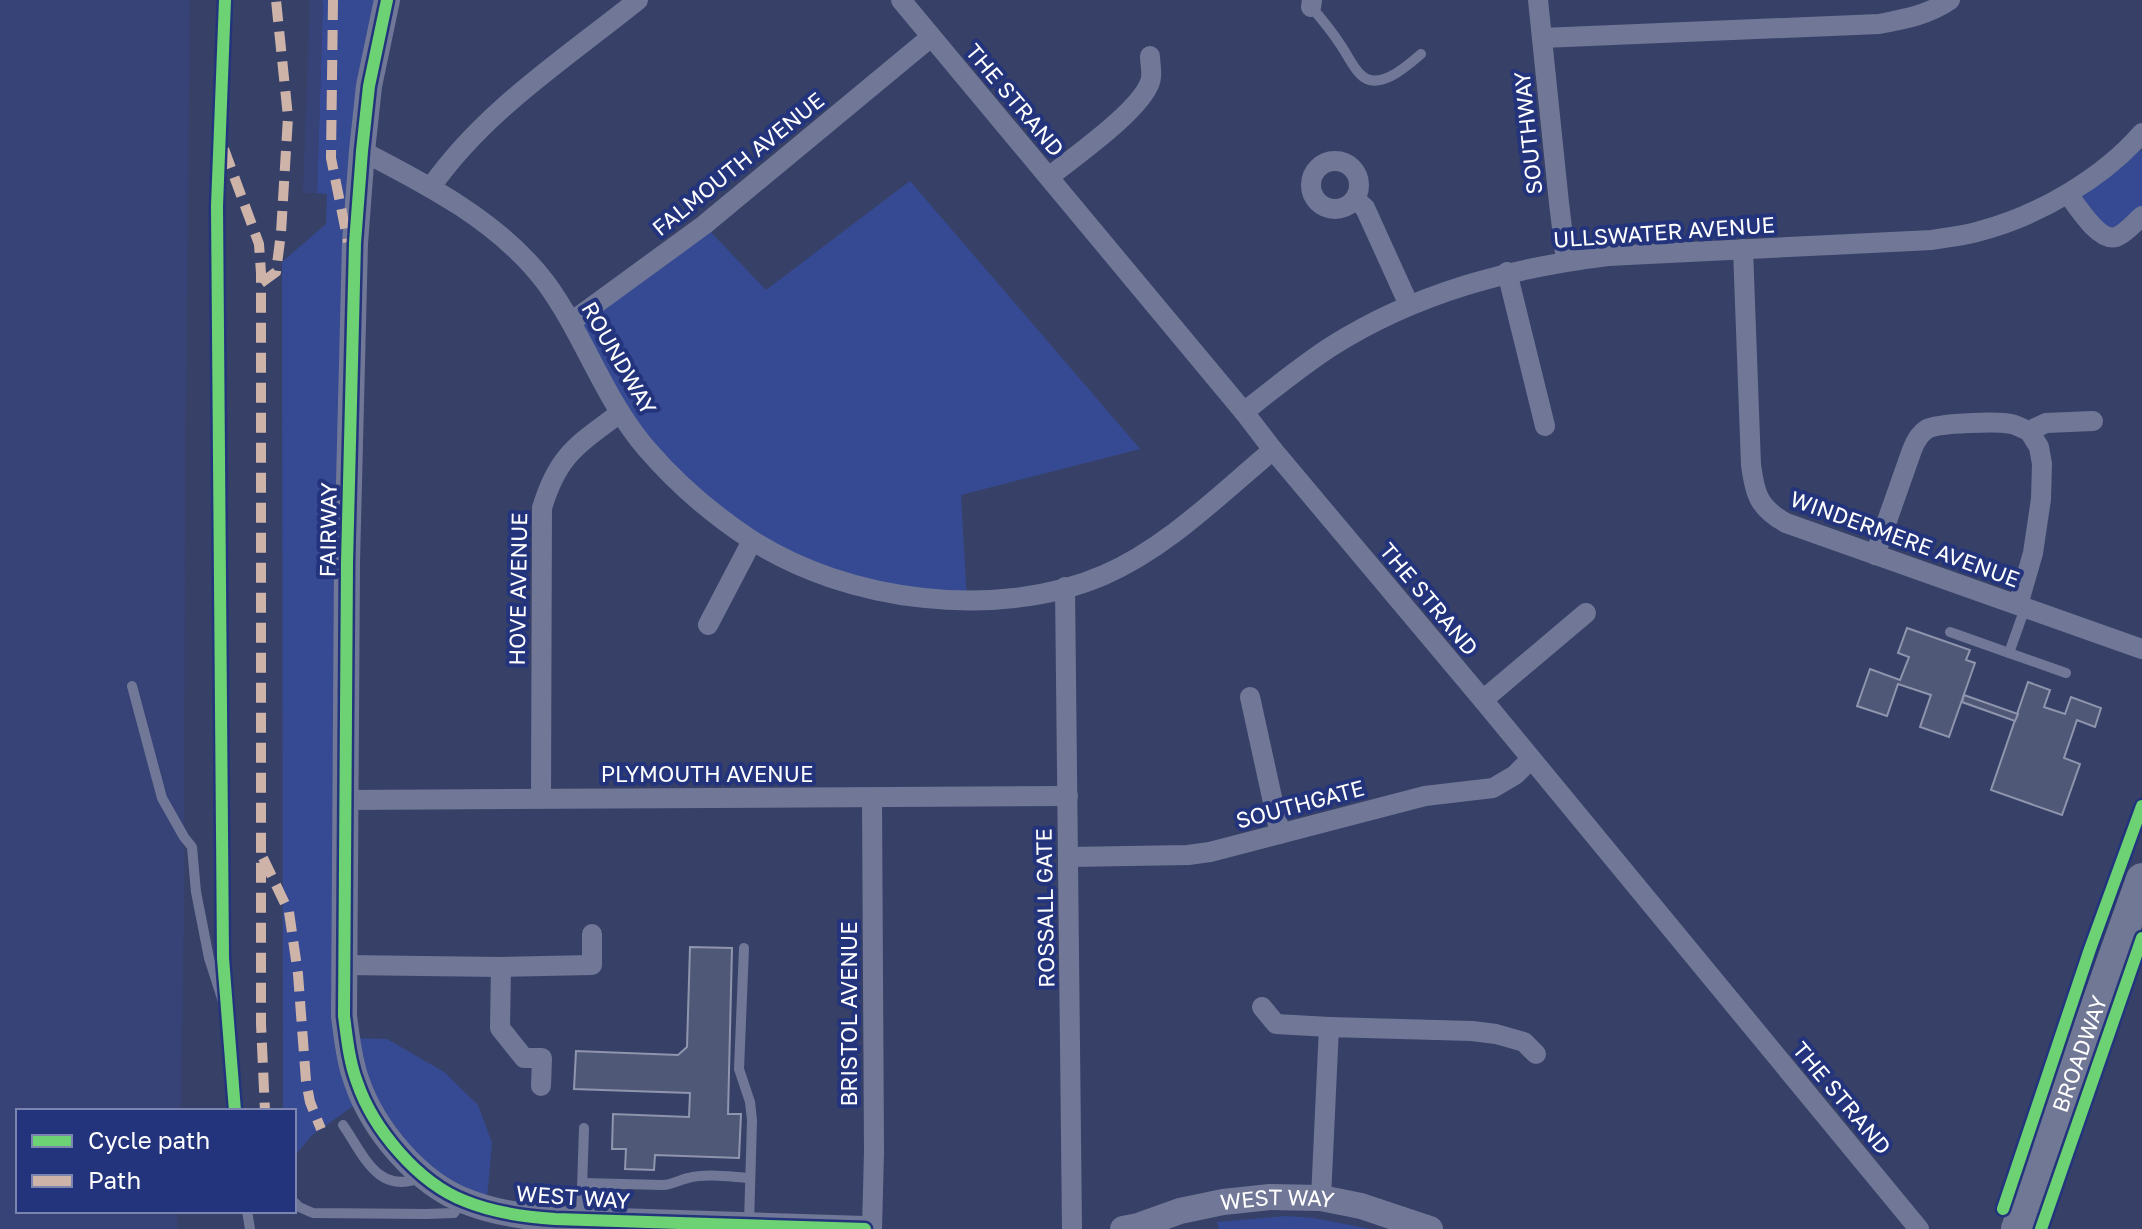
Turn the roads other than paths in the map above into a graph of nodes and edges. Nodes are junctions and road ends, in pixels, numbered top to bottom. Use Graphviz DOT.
graph roads {
  1 [pos="387,0"];
  2 [pos="638,0"];
  3 [pos="1538,0"];
  4 [pos="1950,0"];
  5 [pos="906,2"];
  6 [pos="1311,3"];
  7 [pos="931,37"];
  8 [pos="1542,38"];
  9 [pos="1421,54"];
  10 [pos="1150,56"];
  11 [pos="2139,142"];
  12 [pos="362,151"];
  13 [pos="1049,177"];
  14 [pos="431,187"];
  15 [pos="2068,194"];
  16 [pos="1355,199"];
  17 [pos="2142,216"];
  18 [pos="1743,249"];
  19 [pos="1566,261"];
  20 [pos="1507,272"];
  21 [pos="1409,305"];
  22 [pos="571,322"];
  23 [pos="1244,412"];
  24 [pos="620,413"];
  25 [pos="2093,421"];
  26 [pos="1545,426"];
  27 [pos="2029,431"];
  28 [pos="1273,450"];
  29 [pos="752,541"];
  30 [pos="1875,555"];
  31 [pos="1065,587"];
  32 [pos="2021,607"];
  33 [pos="1586,613"];
  34 [pos="708,625"];
  35 [pos="1950,632"];
  36 [pos="2142,649"];
  37 [pos="2009,653"];
  38 [pos="2066,673"];
  39 [pos="132,686"];
  40 [pos="1250,697"];
  41 [pos="1483,700"];
  42 [pos="1531,759"];
  43 [pos="1068,796"];
  44 [pos="541,798"];
  45 [pos="872,798"];
  46 [pos="346,800"];
  47 [pos="1280,834"];
  48 [pos="1069,857"];
  49 [pos="2142,879"];
  50 [pos="592,934"];
  51 [pos="744,948"];
  52 [pos="345,965"];
  53 [pos="592,965"];
  54 [pos="613,965"];
  55 [pos="501,967"];
  56 [pos="1262,1007"];
  57 [pos="1329,1027"];
  58 [pos="1536,1054"];
  59 [pos="351,1062"];
  60 [pos="541,1086"];
  61 [pos="236,1109"];
  62 [pos="343,1125"];
  63 [pos="584,1128"];
  64 [pos="425,1177"];
  65 [pos="750,1178"];
  66 [pos="583,1183"];
  67 [pos="1321,1198"];
  68 [pos="463,1201"];
  69 [pos="296,1204"];
  70 [pos="581,1220"];
  71 [pos="749,1225"];
  72 [pos="865,1229"];
  73 [pos="872,1229"];
  74 [pos="1072,1229"];
  75 [pos="1123,1229"];
  76 [pos="1430,1229"];
  77 [pos="1919,1229"];
  78 [pos="2017,1229"];
  1 -- 12 [label="street, FAIRWAY"];
  2 -- 14 [label="street"];
  3 -- 8 [label="street, SOUTHWAY"];
  4 -- 8 [label="street"];
  5 -- 7 [label="street, THE STRAND"];
  6 -- 9 [label="lane"];
  7 -- 13 [label="street, THE STRAND"];
  7 -- 22 [label="street, FALMOUTH AVENUE"];
  8 -- 19 [label="street, SOUTHWAY"];
  10 -- 13 [label="street"];
  11 -- 15 [label="street, ULLSWATER AVENUE"];
  12 -- 14 [label="street, ROUNDWAY"];
  12 -- 46 [label="street, FAIRWAY"];
  13 -- 23 [label="street, THE STRAND"];
  14 -- 22 [label="street, ROUNDWAY"];
  15 -- 17 [label="street"];
  15 -- 18 [label="street, ULLSWATER AVENUE"];
  16 -- 21 [label="street"];
  18 -- 19 [label="street, ULLSWATER AVENUE"];
  18 -- 30 [label="street, WINDERMERE AVENUE"];
  19 -- 20 [label="street, ULLSWATER AVENUE"];
  20 -- 21 [label="street, ULLSWATER AVENUE"];
  20 -- 26 [label="street"];
  21 -- 23 [label="street, ULLSWATER AVENUE"];
  22 -- 24 [label="street, ROUNDWAY"];
  23 -- 28 [label="street, THE STRAND"];
  24 -- 29 [label="street, ROUNDWAY"];
  24 -- 44 [label="street, HOVE AVENUE"];
  25 -- 27 [label="street"];
  27 -- 30 [label="street"];
  27 -- 32 [label="street"];
  28 -- 31 [label="street, ROUNDWAY"];
  28 -- 41 [label="street, THE STRAND"];
  29 -- 31 [label="street, ROUNDWAY"];
  29 -- 34 [label="street"];
  30 -- 32 [label="street, WINDERMERE AVENUE"];
  31 -- 43 [label="street, ROSSALL GATE"];
  32 -- 36 [label="street, WINDERMERE AVENUE"];
  32 -- 37 [label="lane"];
  33 -- 41 [label="street"];
  35 -- 37 [label="lane"];
  37 -- 38 [label="lane"];
  39 -- 61 [label="lane"];
  40 -- 47 [label="street"];
  41 -- 42 [label="street, THE STRAND"];
  42 -- 47 [label="street, SOUTHGATE"];
  42 -- 77 [label="street, THE STRAND"];
  43 -- 45 [label="street, PLYMOUTH AVENUE"];
  43 -- 48 [label="street, ROSSALL GATE"];
  44 -- 45 [label="street, PLYMOUTH AVENUE"];
  44 -- 46 [label="street, PLYMOUTH AVENUE"];
  45 -- 73 [label="street, BRISTOL AVENUE"];
  46 -- 52 [label="street, FAIRWAY"];
  47 -- 48 [label="street, SOUTHGATE"];
  48 -- 74 [label="street, ROSSALL GATE"];
  49 -- 78 [label="main road, BROADWAY"];
  50 -- 53 [label="street"];
  51 -- 65 [label="lane"];
  52 -- 55 [label="street"];
  52 -- 59 [label="street, FAIRWAY"];
  53 -- 54 [label="street"];
  53 -- 55 [label="street"];
  55 -- 60 [label="street"];
  56 -- 57 [label="street"];
  57 -- 58 [label="street"];
  57 -- 67 [label="street"];
  59 -- 64 [label="street, WEST WAY"];
  62 -- 64 [label="lane"];
  63 -- 66 [label="lane"];
  64 -- 68 [label="street, WEST WAY"];
  65 -- 66 [label="lane"];
  65 -- 71 [label="lane"];
  66 -- 70 [label="lane"];
  67 -- 75 [label="street, WEST WAY"];
  67 -- 76 [label="street, WEST WAY"];
  68 -- 69 [label="lane"];
  68 -- 70 [label="street, WEST WAY"];
  70 -- 71 [label="street, WEST WAY"];
  71 -- 72 [label="street, WEST WAY"];
}
